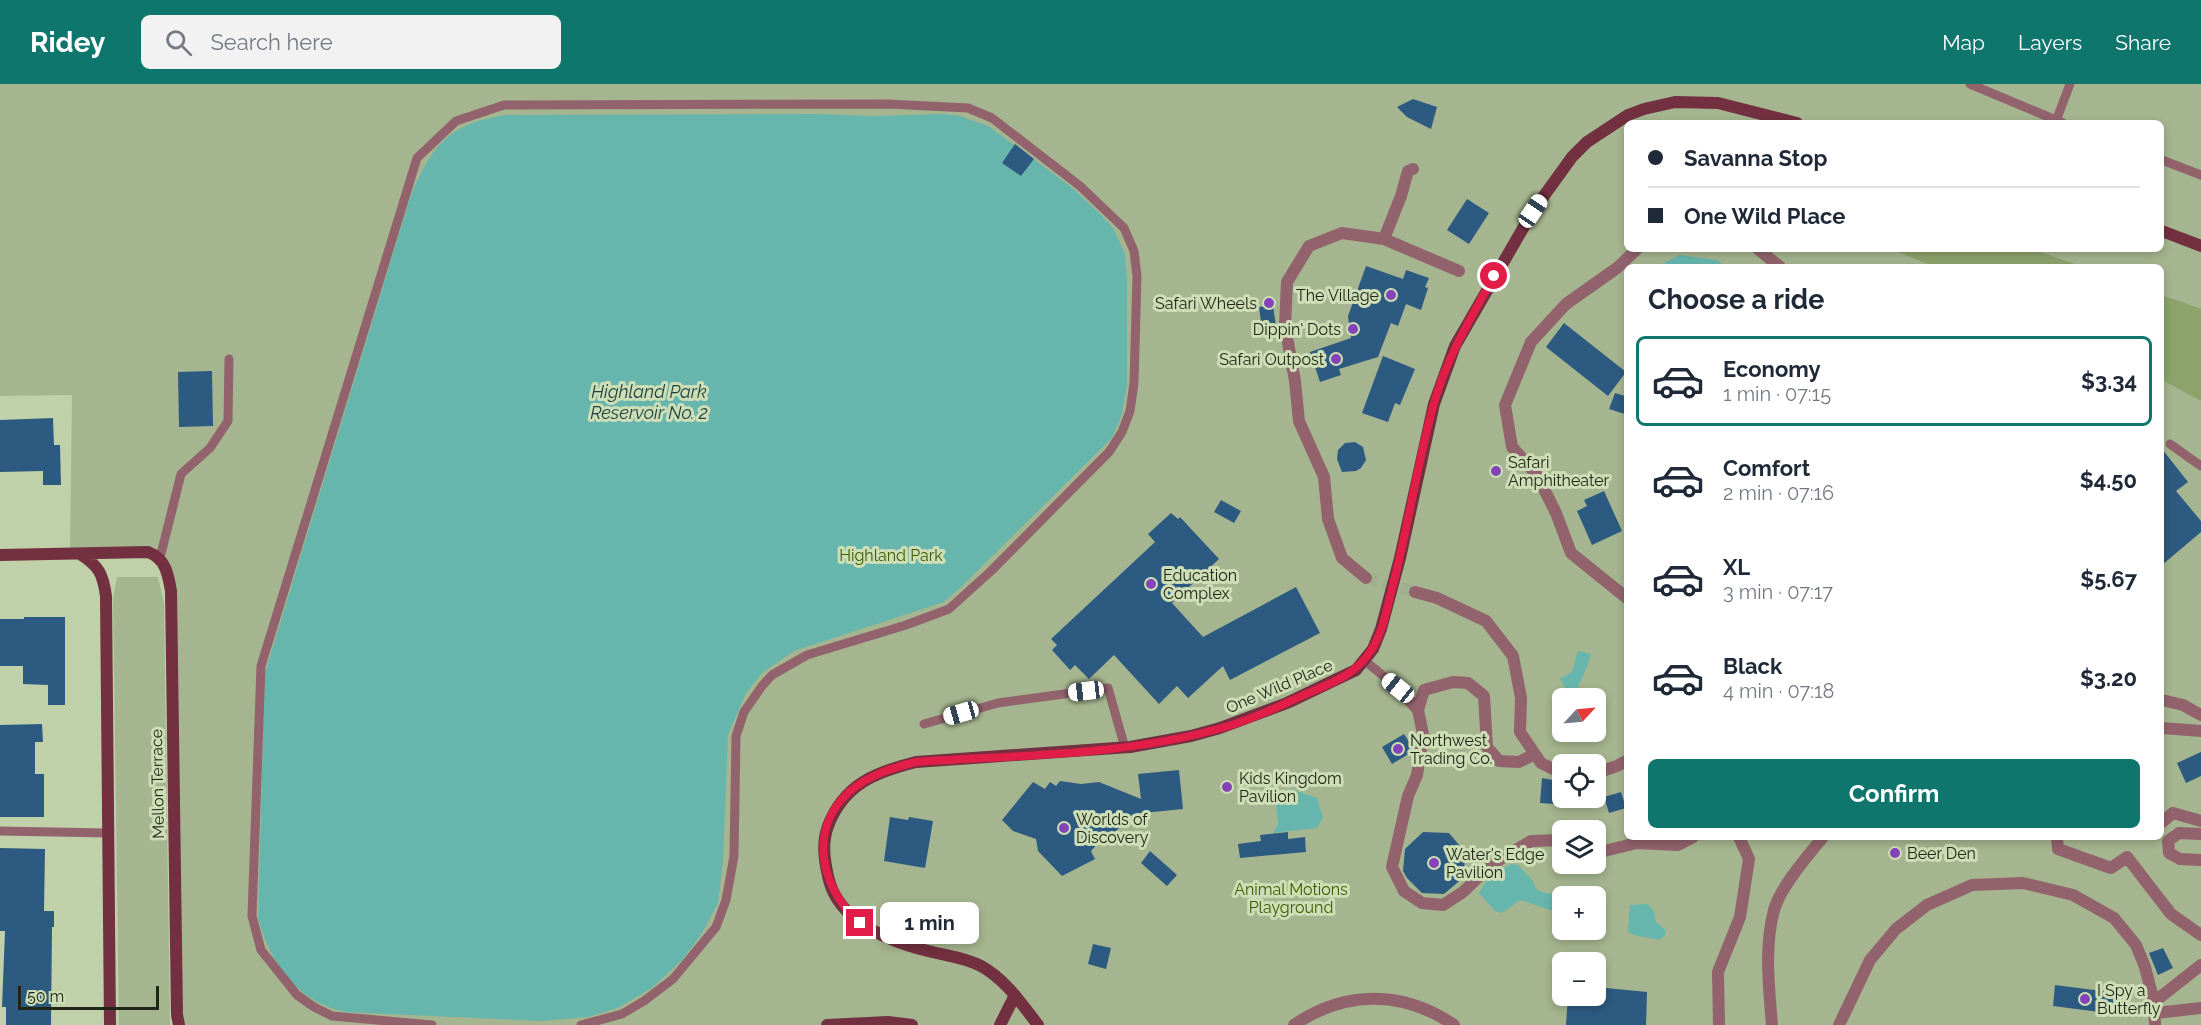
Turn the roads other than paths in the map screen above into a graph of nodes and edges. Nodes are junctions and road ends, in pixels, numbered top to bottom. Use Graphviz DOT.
graph roads {
  1 [pos="1970,84"];
  2 [pos="2070,84"];
  3 [pos="1785,120"];
  4 [pos="2055,120"];
  5 [pos="2061,120"];
  6 [pos="2164,161"];
  7 [pos="1413,169"];
  8 [pos="2201,175"];
  9 [pos="2164,232"];
  10 [pos="1384,239"];
  11 [pos="2201,246"];
  12 [pos="1634,252"];
  13 [pos="1762,252"];
  14 [pos="1776,264"];
  15 [pos="1459,271"];
  16 [pos="229,359"];
  17 [pos="2170,444"];
  18 [pos="2201,466"];
  19 [pos="80,554"];
  20 [pos="0,555"];
  21 [pos="160,558"];
  22 [pos="1366,578"];
  23 [pos="1415,592"];
  24 [pos="1624,596"];
  25 [pos="1364,660"];
  26 [pos="1398,688"];
  27 [pos="2164,700"];
  28 [pos="1418,710"];
  29 [pos="2201,715"];
  30 [pos="924,724"];
  31 [pos="2164,728"];
  32 [pos="2201,731"];
  33 [pos="1125,748"];
  34 [pos="1535,754"];
  35 [pos="1624,762"];
  36 [pos="1552,768"];
  37 [pos="1606,770"];
  38 [pos="2164,820"];
  39 [pos="2201,821"];
  40 [pos="0,831"];
  41 [pos="108,832"];
  42 [pos="2201,834"];
  43 [pos="1552,840"];
  44 [pos="1687,840"];
  45 [pos="1740,840"];
  46 [pos="1820,840"];
  47 [pos="2057,840"];
  48 [pos="1606,851"];
  49 [pos="2201,860"];
  50 [pos="2201,935"];
  51 [pos="2201,965"];
  52 [pos="1015,995"];
  53 [pos="2201,1008"];
  54 [pos="2155,1013"];
  55 [pos="110,1025"];
  56 [pos="179,1025"];
  57 [pos="432,1025"];
  58 [pos="581,1025"];
  59 [pos="827,1025"];
  60 [pos="912,1025"];
  61 [pos="1000,1025"];
  62 [pos="1038,1025"];
  63 [pos="1294,1025"];
  64 [pos="1454,1025"];
  65 [pos="1719,1025"];
  66 [pos="1772,1025"];
  67 [pos="1839,1025"];
  1 -- 4 [label="lane"];
  2 -- 5 [label="lane"];
  3 -- 25 [label="main road, One Wild Place"];
  6 -- 8 [label="lane"];
  7 -- 10 [label="street"];
  9 -- 11 [label="main road"];
  10 -- 15 [label="street"];
  10 -- 22 [label="street"];
  12 -- 24 [label="street"];
  13 -- 14 [label="street"];
  16 -- 21 [label="lane"];
  17 -- 18 [label="lane"];
  19 -- 20 [label="main road"];
  19 -- 21 [label="main road"];
  19 -- 41 [label="main road"];
  21 -- 56 [label="main road, Mellon Terrace"];
  23 -- 34 [label="street"];
  25 -- 26 [label="lane"];
  25 -- 33 [label="main road, One Wild Place"];
  26 -- 28 [label="street"];
  27 -- 29 [label="street"];
  28 -- 34 [label="street"];
  28 -- 43 [label="street"];
  30 -- 33 [label="lane"];
  31 -- 32 [label="street"];
  33 -- 52 [label="main road, One Wild Place"];
  34 -- 36 [label="street"];
  35 -- 37 [label="street"];
  38 -- 39 [label="street"];
  40 -- 41 [label="lane"];
  41 -- 55 [label="main road"];
  42 -- 49 [label="street"];
  44 -- 48 [label="street"];
  45 -- 65 [label="street"];
  46 -- 66 [label="street"];
  47 -- 50 [label="street"];
  51 -- 54 [label="street"];
  52 -- 61 [label="main road"];
  52 -- 62 [label="main road, One Wild Place"];
  53 -- 54 [label="street"];
  54 -- 67 [label="street"];
  57 -- 58 [label="lane"];
  59 -- 60 [label="main road"];
  63 -- 64 [label="street"];
}
